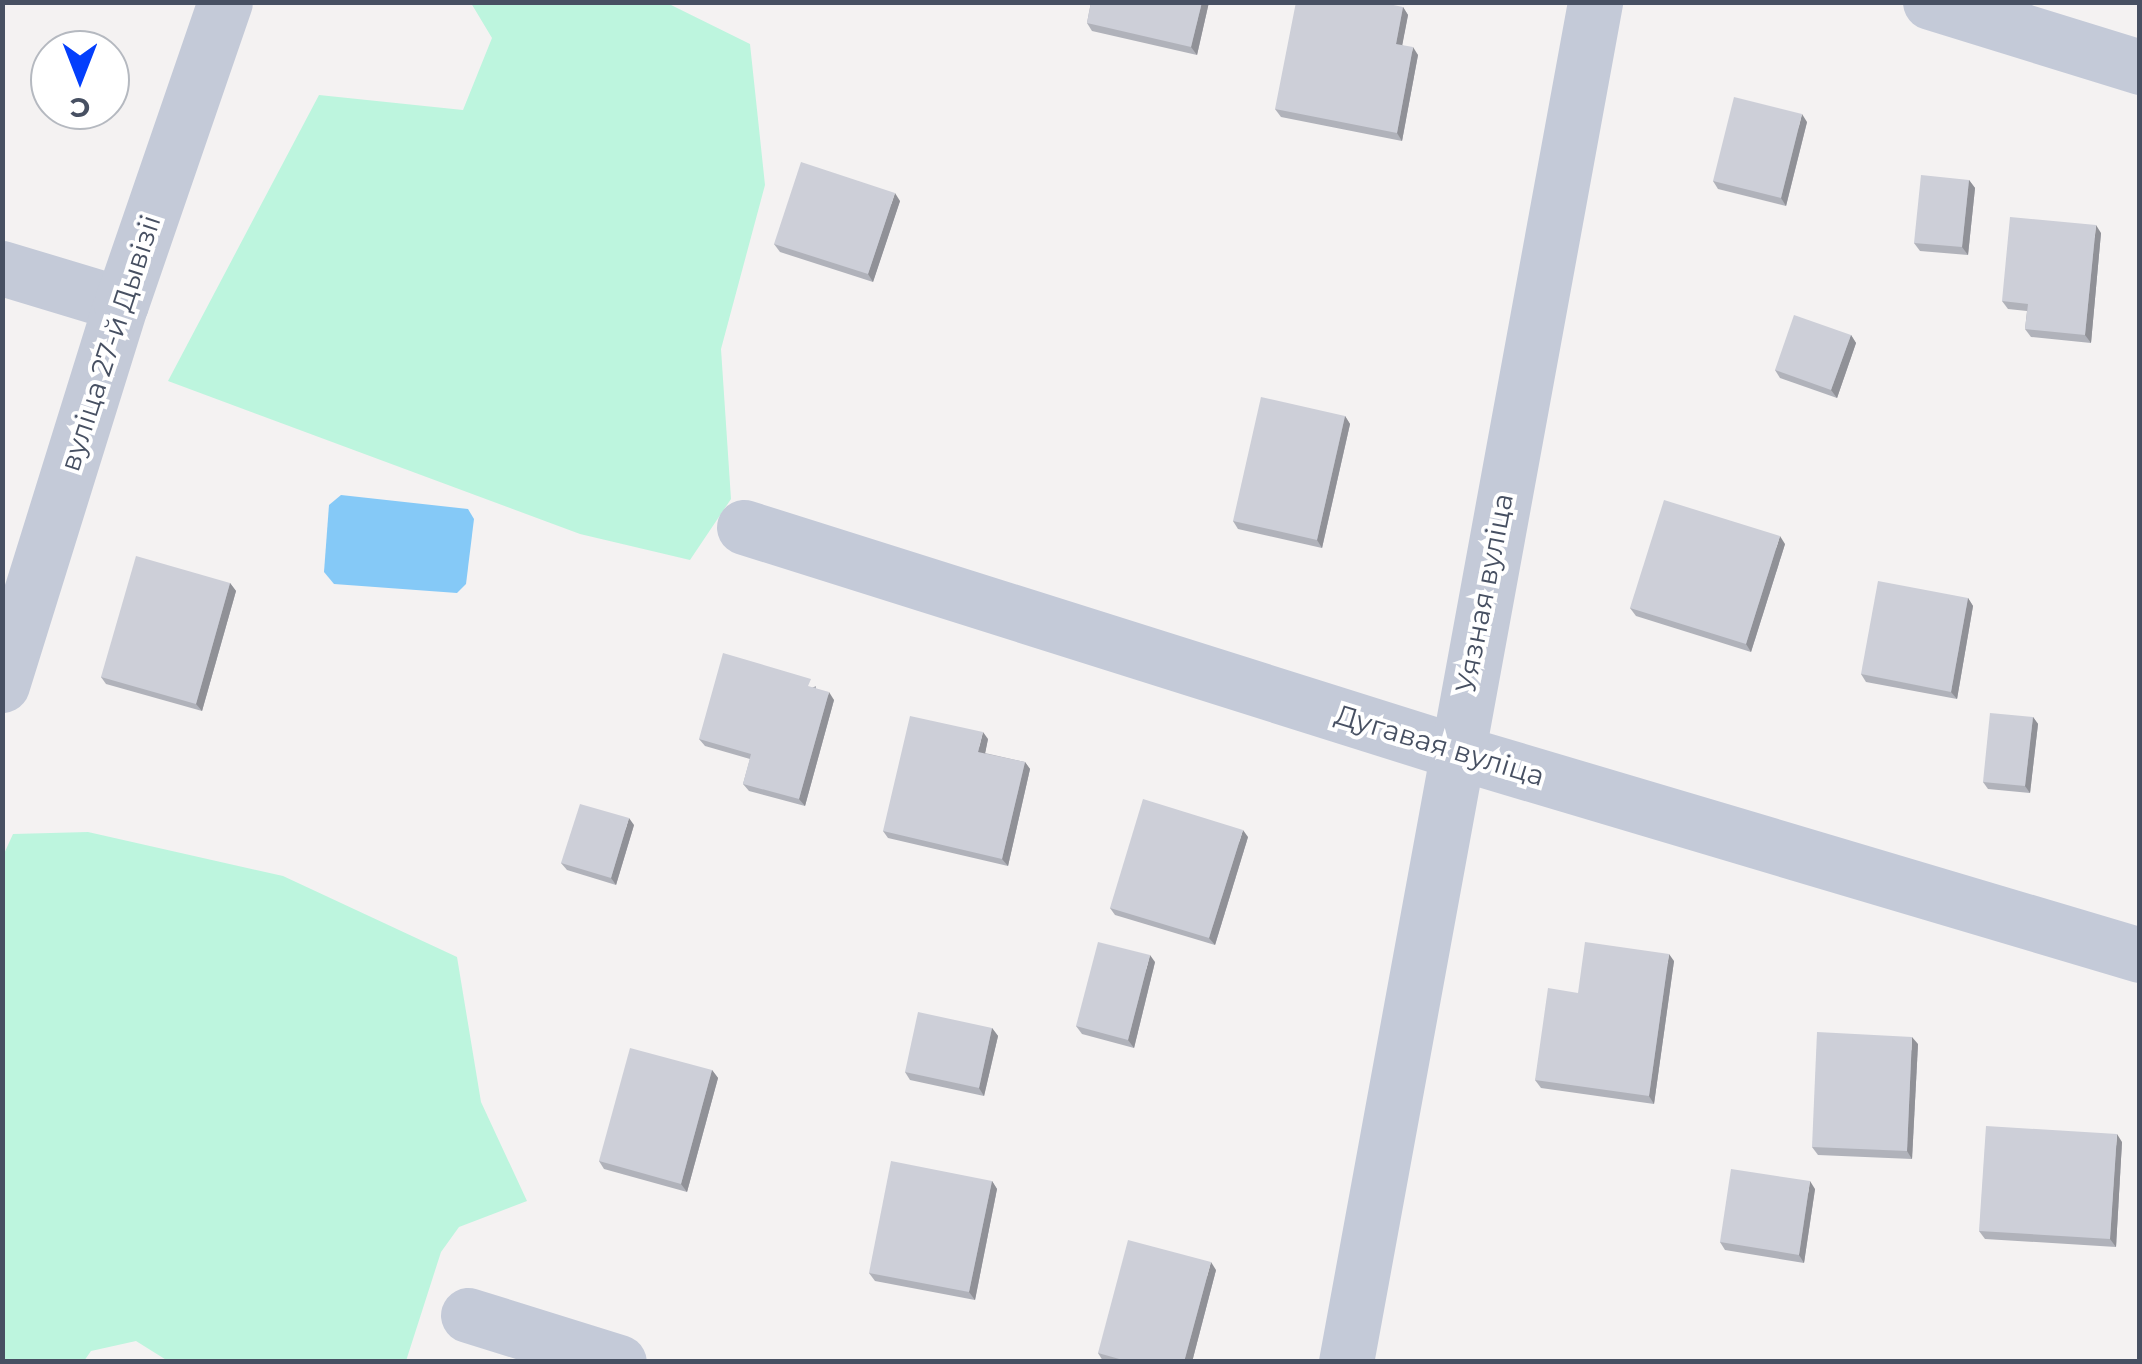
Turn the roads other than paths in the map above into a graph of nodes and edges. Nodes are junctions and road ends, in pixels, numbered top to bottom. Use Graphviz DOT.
graph roads {
  1 [pos="224,2"];
  2 [pos="1595,2"];
  3 [pos="1930,2"];
  4 [pos="2140,66"];
  5 [pos="2,268"];
  6 [pos="121,304"];
  7 [pos="744,527"];
  8 [pos="2,686"];
  9 [pos="1454,751"];
  10 [pos="2140,954"];
  11 [pos="468,1315"];
  12 [pos="619,1362"];
  13 [pos="1346,1362"];
  1 -- 6 [label="street, вуліца 27-й Дывізіі"];
  2 -- 9 [label="street, Уязная вуліца"];
  3 -- 4 [label="street"];
  5 -- 6 [label="street"];
  6 -- 8 [label="street, вуліца 27-й Дывізіі"];
  7 -- 9 [label="street, Дугавая вуліца"];
  9 -- 10 [label="street, Дугавая вуліца"];
  9 -- 13 [label="street, Уязная вуліца"];
  11 -- 12 [label="street"];
}
